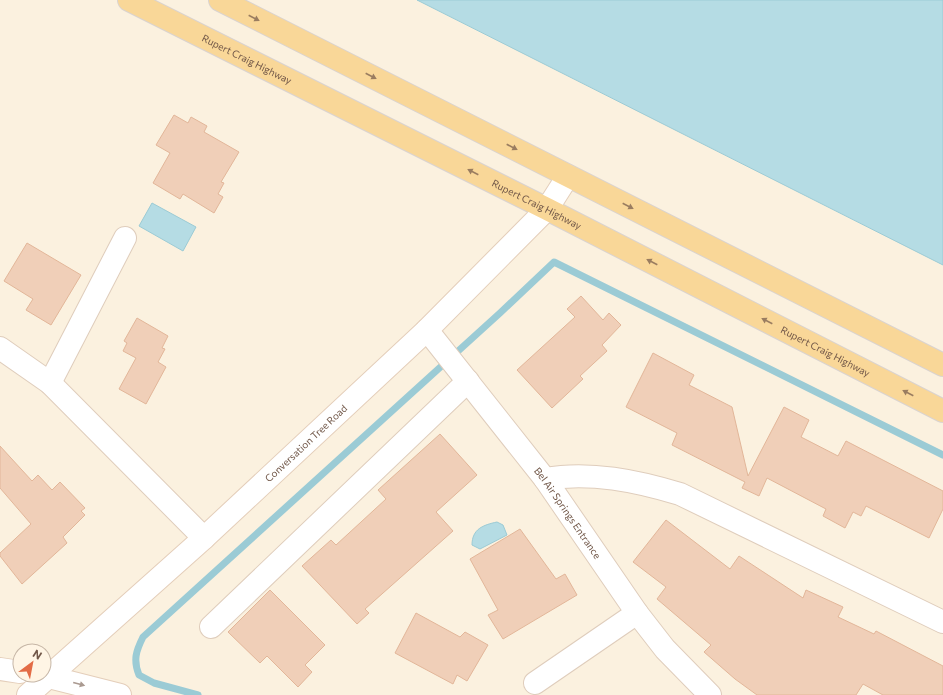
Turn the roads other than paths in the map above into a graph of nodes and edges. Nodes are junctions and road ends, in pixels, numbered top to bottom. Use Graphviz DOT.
graph roads {
  1 [pos="129,0"];
  2 [pos="220,0"];
  3 [pos="568,176"];
  4 [pos="547,209"];
  5 [pos="125,238"];
  6 [pos="433,337"];
  7 [pos="0,348"];
  8 [pos="943,365"];
  9 [pos="463,376"];
  10 [pos="50,383"];
  11 [pos="943,411"];
  12 [pos="545,479"];
  13 [pos="204,538"];
  14 [pos="637,613"];
  15 [pos="943,622"];
  16 [pos="211,627"];
  17 [pos="0,669"];
  18 [pos="52,670"];
  19 [pos="12,671"];
  20 [pos="52,678"];
  21 [pos="38,683"];
  22 [pos="535,683"];
  23 [pos="28,695"];
  24 [pos="120,695"];
  25 [pos="710,695"];
  4 -- 1 [label="main road, Rupert Craig Highway, one-way"];
  2 -- 3 [label="main road, one-way"];
  3 -- 4 [label="street, Conversation Tree Road"];
  3 -- 8 [label="main road, one-way"];
  4 -- 6 [label="street, Conversation Tree Road"];
  11 -- 4 [label="main road, Rupert Craig Highway, one-way"];
  5 -- 10 [label="street"];
  6 -- 9 [label="street, Bel Air Springs Entrance"];
  6 -- 13 [label="street, Conversation Tree Road"];
  7 -- 10 [label="street"];
  9 -- 12 [label="street, Bel Air Springs Entrance"];
  9 -- 16 [label="street"];
  10 -- 13 [label="street"];
  12 -- 14 [label="street, Bel Air Springs Entrance"];
  12 -- 15 [label="street"];
  13 -- 18 [label="street, Conversation Tree Road"];
  14 -- 22 [label="street"];
  14 -- 25 [label="street, Bel Air Springs Entrance"];
  17 -- 19 [label="street"];
  20 -- 24 [label="street, one-way"];
  21 -- 23 [label="street, Conversation Tree Road"];
}
